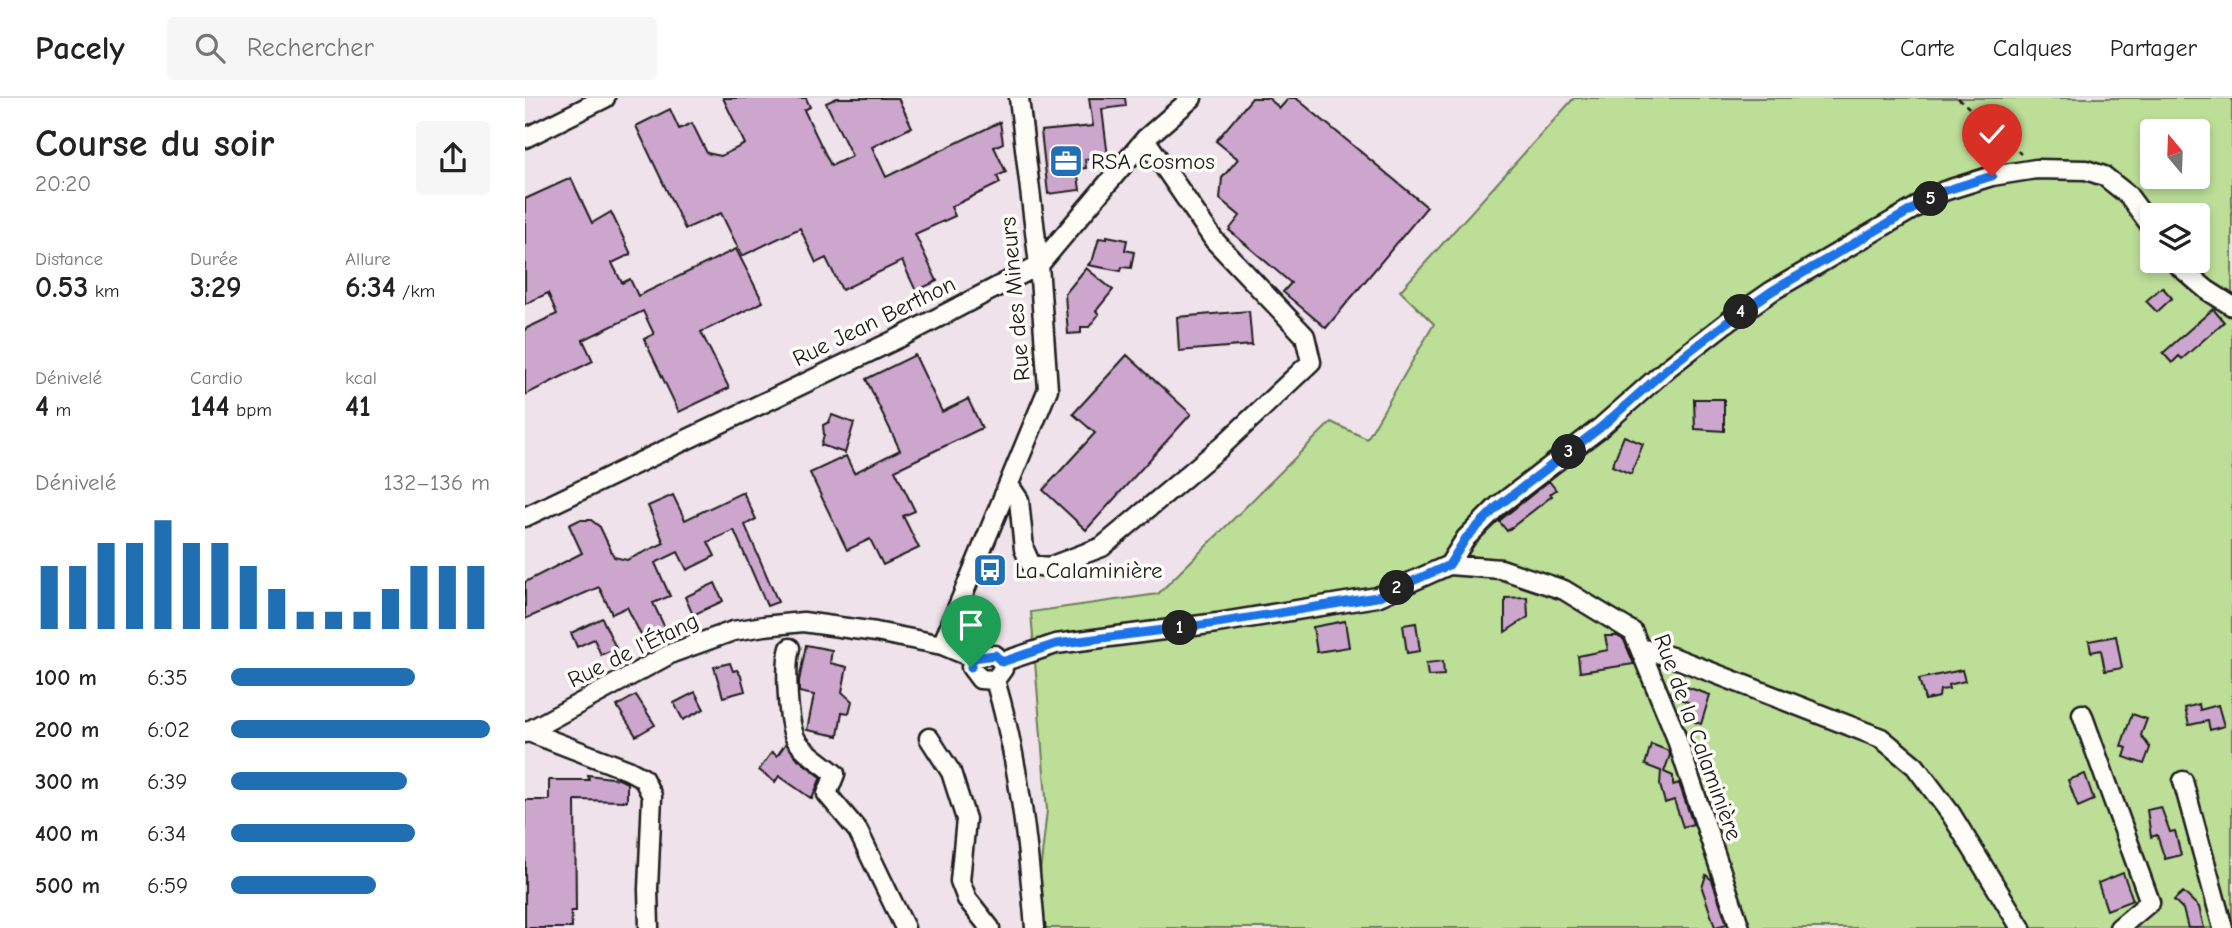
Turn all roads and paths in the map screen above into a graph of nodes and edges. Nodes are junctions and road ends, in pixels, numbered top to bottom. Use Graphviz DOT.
graph roads {
  1 [pos="605,98"];
  2 [pos="1019,98"];
  3 [pos="1192,98"];
  4 [pos="1958,98"];
  5 [pos="525,138"];
  6 [pos="1145,139"];
  7 [pos="2036,169"];
  8 [pos="2140,211"];
  9 [pos="1039,265"];
  10 [pos="2187,273"];
  11 [pos="2232,306"];
  12 [pos="1009,485"];
  13 [pos="525,517"];
  14 [pos="1449,565"];
  15 [pos="942,645"];
  16 [pos="790,648"];
  17 [pos="1640,648"];
  18 [pos="973,658"];
  19 [pos="1002,662"];
  20 [pos="995,680"];
  21 [pos="2082,714"];
  22 [pos="527,733"];
  23 [pos="929,738"];
  24 [pos="2183,781"];
  25 [pos="649,928"];
  26 [pos="905,928"];
  27 [pos="990,928"];
  28 [pos="1035,928"];
  29 [pos="1739,928"];
  30 [pos="2021,928"];
  31 [pos="2119,928"];
  32 [pos="2223,928"];
  1 -- 5 [label="street"];
  2 -- 9 [label="street, Rue des Mineurs"];
  3 -- 6 [label="street, Rue Jean Berthon"];
  4 -- 7 [label="path"];
  6 -- 9 [label="street, Rue Jean Berthon"];
  6 -- 12 [label="street"];
  7 -- 8 [label="street"];
  7 -- 14 [label="street"];
  9 -- 12 [label="street, Rue des Mineurs"];
  9 -- 13 [label="street, Rue Jean Berthon"];
  10 -- 11 [label="street"];
  12 -- 15 [label="street, Rue des Mineurs"];
  14 -- 17 [label="street, Rue de la Calaminière"];
  14 -- 19 [label="street"];
  15 -- 18 [label="street, Rue de l'Étang"];
  15 -- 22 [label="street, Rue de l'Étang"];
  16 -- 26 [label="street"];
  17 -- 29 [label="street, Rue de la Calaminière"];
  17 -- 30 [label="street"];
  18 -- 19 [label="street, Rue de l'Étang"];
  18 -- 20 [label="street, Rue de l'Étang"];
  19 -- 20 [label="street"];
  20 -- 28 [label="street"];
  21 -- 31 [label="street"];
  22 -- 25 [label="street"];
  23 -- 27 [label="street"];
  24 -- 32 [label="street"];
}
